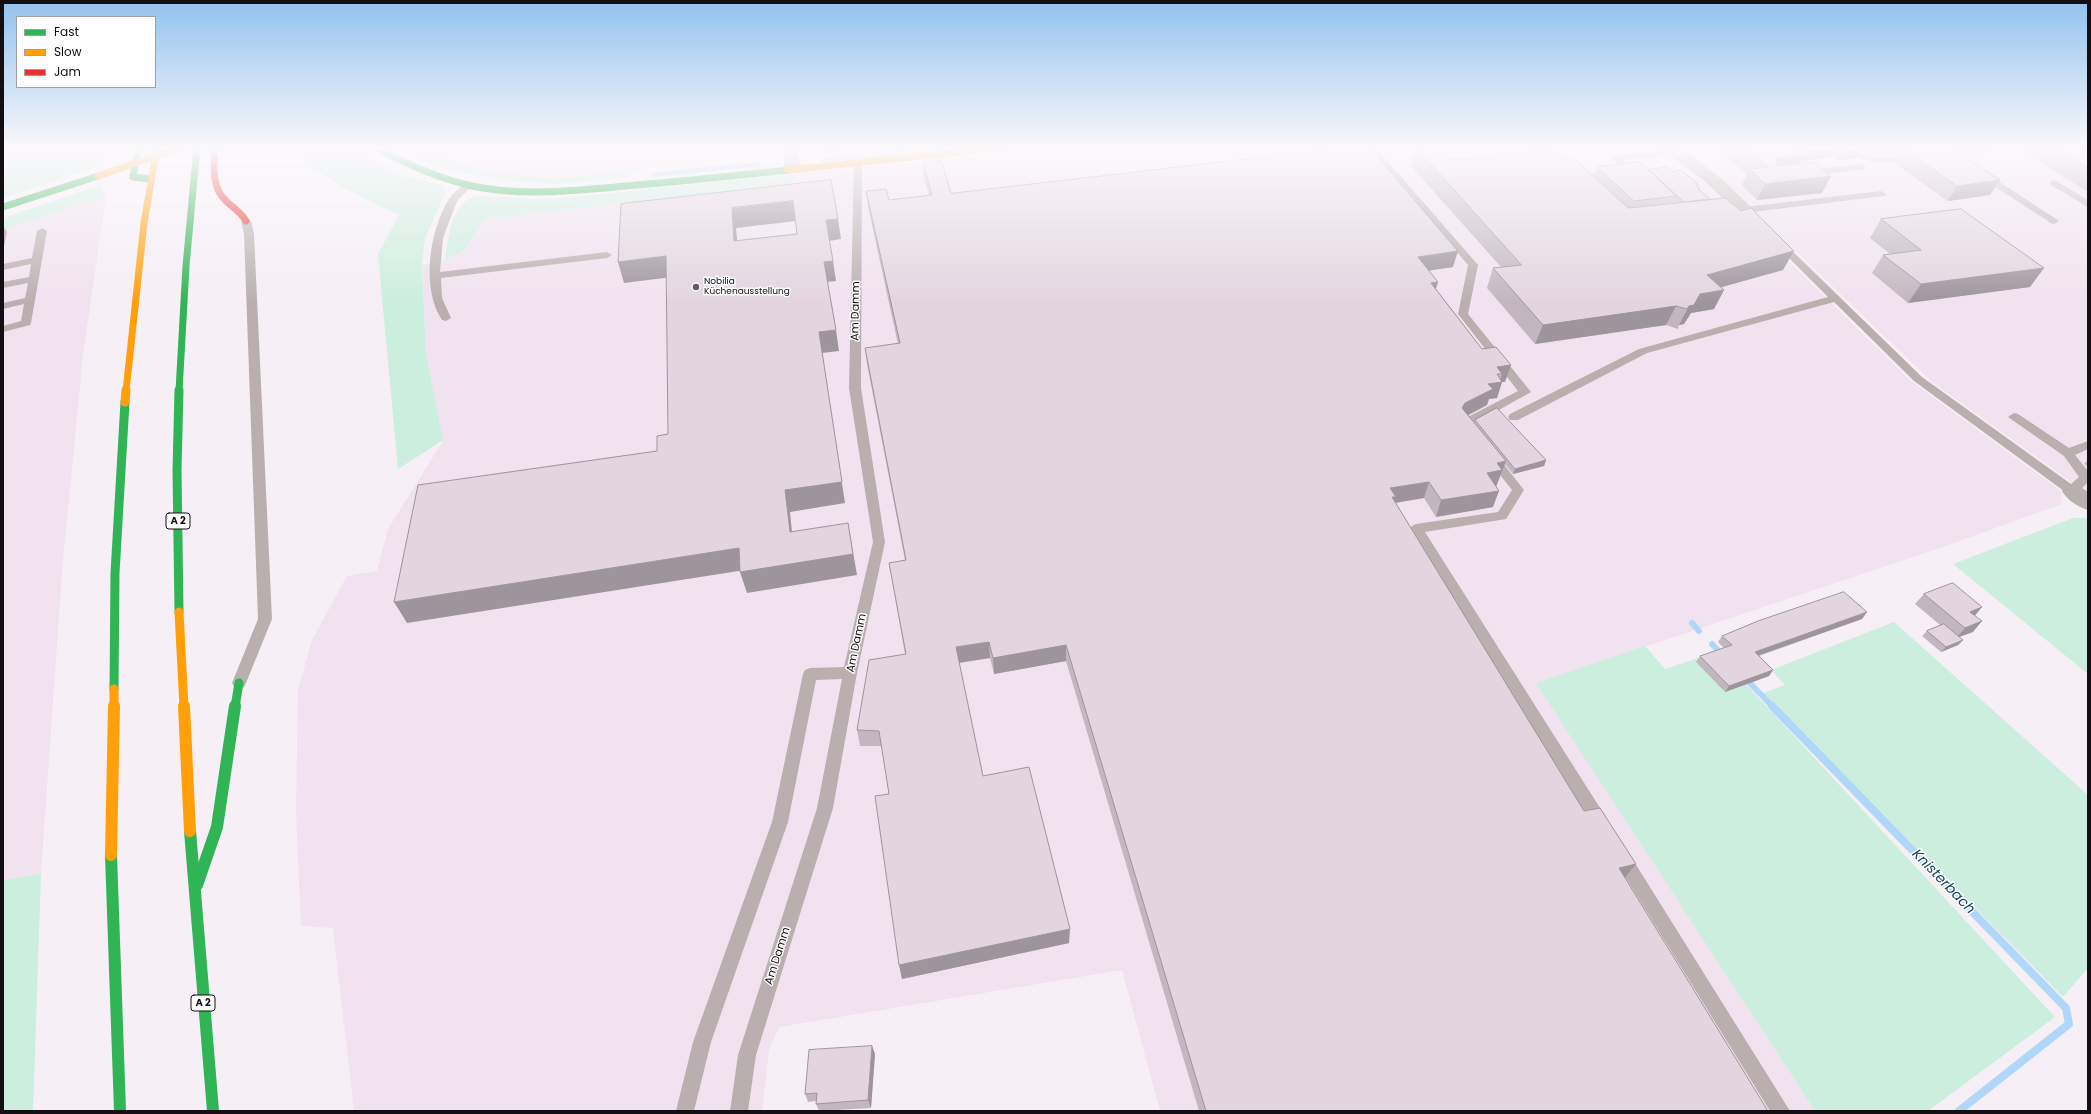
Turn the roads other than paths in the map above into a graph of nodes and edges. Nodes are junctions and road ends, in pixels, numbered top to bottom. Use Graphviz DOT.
graph roads {
  1 [pos="28,199"];
  2 [pos="148,199"];
  3 [pos="191,199"];
  4 [pos="224,199"];
  5 [pos="453,199"];
  6 [pos="858,199"];
  7 [pos="1415,199"];
  8 [pos="1734,199"];
  9 [pos="1839,199"];
  10 [pos="2020,199"];
  11 [pos="3,207"];
  12 [pos="1745,210"];
  13 [pos="1727,212"];
  14 [pos="246,221"];
  15 [pos="1756,221"];
  16 [pos="2054,221"];
  17 [pos="42,231"];
  18 [pos="1774,238"];
  19 [pos="606,255"];
  20 [pos="37,260"];
  21 [pos="3,267"];
  22 [pos="436,276"];
  23 [pos="34,279"];
  24 [pos="3,285"];
  25 [pos="1837,298"];
  26 [pos="30,300"];
  27 [pos="3,306"];
  28 [pos="446,318"];
  29 [pos="3,331"];
  30 [pos="1514,417"];
  31 [pos="2014,417"];
  32 [pos="2088,445"];
  33 [pos="2068,453"];
  34 [pos="2080,497"];
  35 [pos="850,672"];
  36 [pos="239,683"];
  37 [pos="1607,834"];
  38 [pos="1616,847"];
  39 [pos="193,895"];
  40 [pos="120,1111"];
  41 [pos="213,1111"];
  42 [pos="685,1111"];
  43 [pos="739,1111"];
  44 [pos="1781,1111"];
  1 -- 11 [label="main road, bridge"];
  2 -- 40 [label="main road"];
  3 -- 39 [label="main road, A 2"];
  4 -- 14 [label="main road"];
  5 -- 22 [label="lane"];
  6 -- 35 [label="lane, Am Damm"];
  7 -- 37 [label="lane"];
  8 -- 12 [label="street"];
  9 -- 12 [label="lane"];
  10 -- 16 [label="lane"];
  12 -- 13 [label="lane"];
  12 -- 15 [label="lane"];
  14 -- 36 [label="lane"];
  17 -- 20 [label="lane"];
  18 -- 25 [label="lane"];
  19 -- 22 [label="lane"];
  20 -- 21 [label="lane"];
  20 -- 23 [label="lane"];
  22 -- 28 [label="lane"];
  23 -- 24 [label="lane"];
  23 -- 26 [label="lane"];
  25 -- 30 [label="lane"];
  25 -- 34 [label="lane"];
  26 -- 27 [label="lane"];
  26 -- 29 [label="lane"];
  31 -- 33 [label="lane"];
  32 -- 33 [label="lane"];
  33 -- 34 [label="lane"];
  35 -- 42 [label="lane"];
  35 -- 43 [label="lane, Am Damm"];
  36 -- 39 [label="main road"];
  38 -- 44 [label="lane"];
  39 -- 41 [label="main road, A 2"];
}
